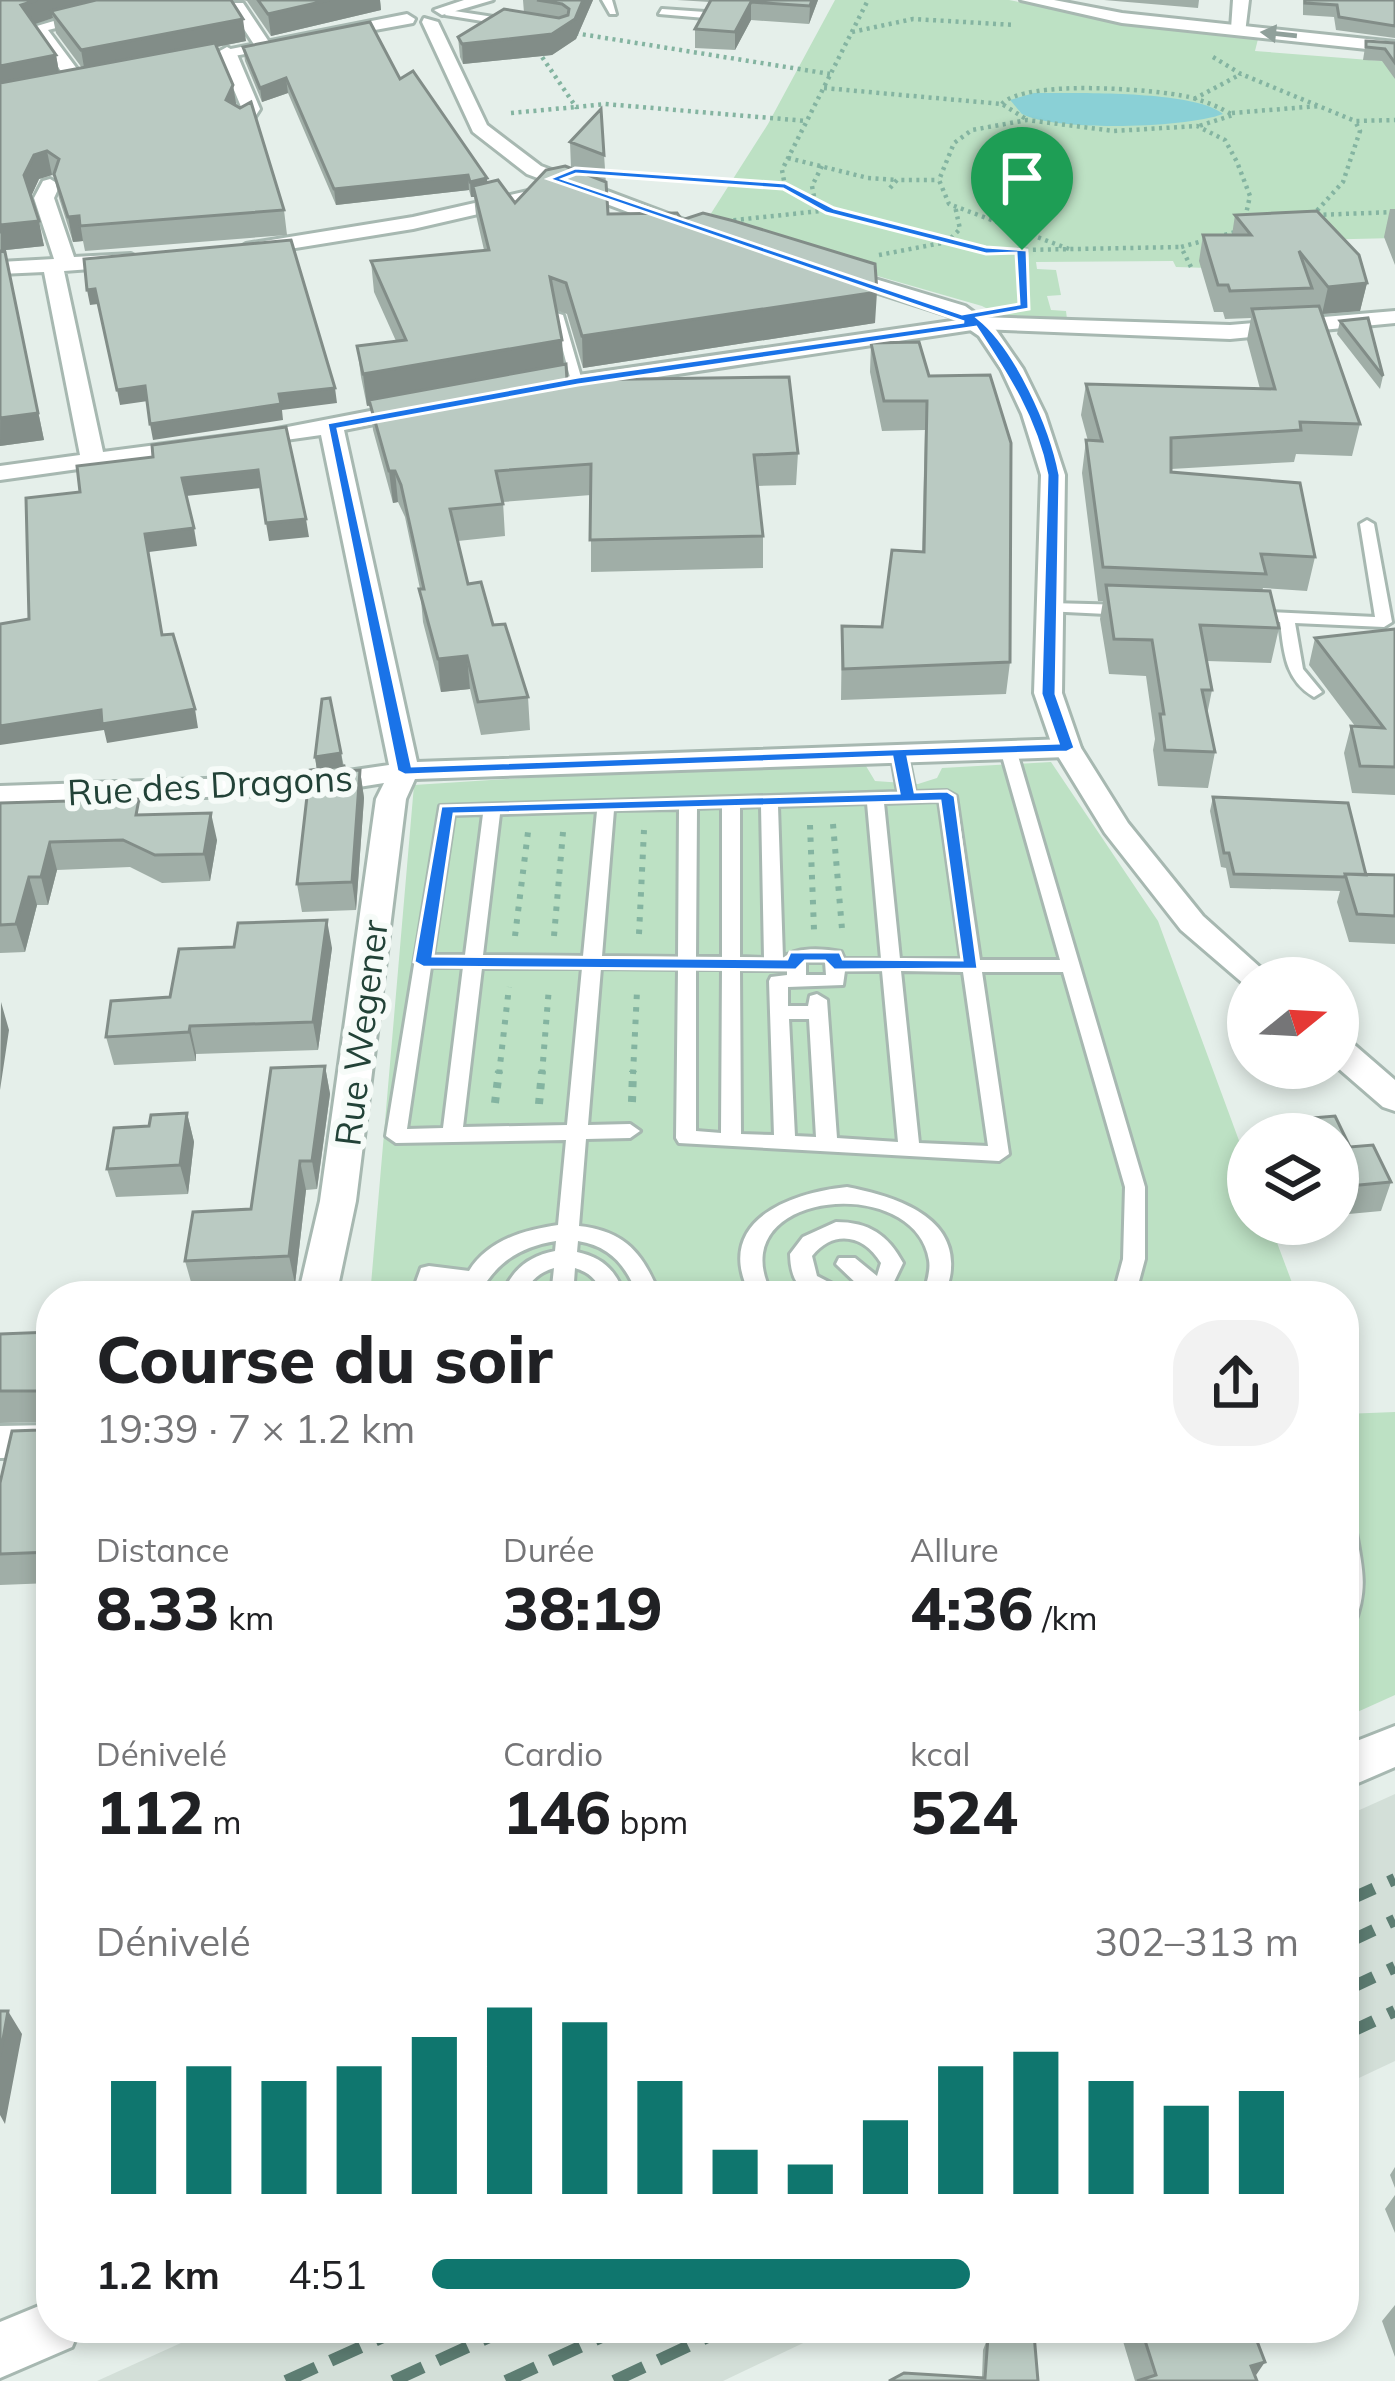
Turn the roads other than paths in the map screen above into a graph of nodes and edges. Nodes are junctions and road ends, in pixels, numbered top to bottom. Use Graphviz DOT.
graph roads {
  1 [pos="485,0"];
  2 [pos="607,0"];
  3 [pos="1029,0"];
  4 [pos="1241,0"];
  5 [pos="237,6"];
  6 [pos="116,9"];
  7 [pos="433,12"];
  8 [pos="614,12"];
  9 [pos="662,12"];
  10 [pos="705,15"];
  11 [pos="38,28"];
  12 [pos="1238,29"];
  13 [pos="561,31"];
  14 [pos="16,41"];
  15 [pos="263,45"];
  16 [pos="1395,47"];
  17 [pos="227,52"];
  18 [pos="145,68"];
  19 [pos="76,81"];
  20 [pos="242,122"];
  21 [pos="50,185"];
  22 [pos="572,187"];
  23 [pos="720,237"];
  24 [pos="223,253"];
  25 [pos="877,256"];
  26 [pos="159,258"];
  27 [pos="806,264"];
  28 [pos="60,265"];
  29 [pos="0,268"];
  30 [pos="849,277"];
  31 [pos="557,315"];
  32 [pos="1395,317"];
  33 [pos="972,320"];
  34 [pos="578,381"];
  35 [pos="510,392"];
  36 [pos="442,405"];
  37 [pos="331,426"];
  38 [pos="93,460"];
  39 [pos="0,473"];
  40 [pos="1367,524"];
  41 [pos="1050,608"];
  42 [pos="1145,611"];
  43 [pos="1240,616"];
  44 [pos="1287,618"];
  45 [pos="1314,692"];
  46 [pos="1067,748"];
  47 [pos="1008,749"];
  48 [pos="899,752"];
  49 [pos="405,771"];
  50 [pos="0,795"];
  51 [pos="908,797"];
  52 [pos="875,798"];
  53 [pos="769,801"];
  54 [pos="731,802"];
  55 [pos="688,803"];
  56 [pos="606,805"];
  57 [pos="493,808"];
  58 [pos="1232,957"];
  59 [pos="423,962"];
  60 [pos="473,962"];
  61 [pos="593,963"];
  62 [pos="687,964"];
  63 [pos="732,964"];
  64 [pos="774,964"];
  65 [pos="892,965"];
  66 [pos="972,965"];
  67 [pos="1072,966"];
  68 [pos="812,969"];
  69 [pos="779,1012"];
  70 [pos="818,1012"];
  71 [pos="1359,1067"];
  72 [pos="1395,1099"];
  73 [pos="630,1131"];
  74 [pos="579,1132"];
  75 [pos="452,1135"];
  76 [pos="731,1141"];
  77 [pos="784,1143"];
  78 [pos="827,1145"];
  79 [pos="909,1150"];
  80 [pos="569,1232"];
  81 [pos="566,1258"];
  82 [pos="847,1264"];
  83 [pos="320,1281"];
  84 [pos="475,1281"];
  85 [pos="518,1281"];
  86 [pos="564,1281"];
  87 [pos="609,1281"];
  88 [pos="644,1281"];
  89 [pos="756,1281"];
  90 [pos="808,1281"];
  91 [pos="863,1281"];
  92 [pos="884,1281"];
  93 [pos="938,1281"];
  94 [pos="1128,1281"];
  95 [pos="36,1441"];
  96 [pos="0,1442"];
  97 [pos="1395,1746"];
  98 [pos="1359,1762"];
  99 [pos="36,2335"];
  100 [pos="0,2350"];
  1 -- 7 [label="street"];
  2 -- 8 [label="lane"];
  3 -- 12 [label="street"];
  4 -- 12 [label="street"];
  5 -- 15 [label="street"];
  6 -- 11 [label="street"];
  7 -- 13 [label="lane"];
  7 -- 15 [label="street"];
  7 -- 22 [label="street"];
  9 -- 10 [label="lane"];
  11 -- 14 [label="street"];
  11 -- 19 [label="street"];
  16 -- 12 [label="street, one-way"];
  15 -- 17 [label="street"];
  17 -- 18 [label="street"];
  17 -- 20 [label="street"];
  21 -- 28 [label="street"];
  22 -- 23 [label="street"];
  22 -- 24 [label="street"];
  25 -- 30 [label="lane"];
  26 -- 28 [label="street"];
  27 -- 30 [label="street"];
  28 -- 29 [label="street"];
  28 -- 38 [label="street"];
  30 -- 33 [label="street"];
  31 -- 34 [label="lane"];
  32 -- 33 [label="street"];
  33 -- 34 [label="street"];
  33 -- 41 [label="street"];
  34 -- 35 [label="street"];
  36 -- 37 [label="street"];
  37 -- 38 [label="street"];
  37 -- 49 [label="street"];
  38 -- 39 [label="street"];
  40 -- 44 [label="lane"];
  41 -- 42 [label="lane"];
  41 -- 46 [label="street"];
  43 -- 44 [label="lane"];
  44 -- 45 [label="lane"];
  46 -- 47 [label="street, Rue des Dragons"];
  46 -- 58 [label="street"];
  47 -- 48 [label="street, Rue des Dragons"];
  47 -- 67 [label="lane"];
  48 -- 49 [label="street, Rue des Dragons"];
  48 -- 51 [label="lane"];
  49 -- 50 [label="street, Rue des Dragons"];
  49 -- 83 [label="street, Rue Wegener"];
  51 -- 52 [label="lane"];
  51 -- 66 [label="lane"];
  52 -- 53 [label="lane"];
  52 -- 65 [label="lane"];
  53 -- 54 [label="lane"];
  53 -- 64 [label="lane"];
  54 -- 55 [label="lane"];
  54 -- 63 [label="lane"];
  55 -- 56 [label="lane"];
  55 -- 62 [label="lane"];
  56 -- 57 [label="lane"];
  56 -- 61 [label="lane"];
  57 -- 59 [label="lane"];
  57 -- 60 [label="lane"];
  59 -- 60 [label="lane"];
  59 -- 75 [label="lane"];
  60 -- 61 [label="lane"];
  60 -- 75 [label="lane"];
  61 -- 62 [label="lane"];
  61 -- 74 [label="lane"];
  62 -- 63 [label="lane"];
  62 -- 76 [label="lane"];
  63 -- 64 [label="lane"];
  63 -- 76 [label="lane"];
  64 -- 68 [label="lane"];
  65 -- 66 [label="lane"];
  65 -- 68 [label="lane"];
  65 -- 79 [label="lane"];
  66 -- 67 [label="lane"];
  66 -- 79 [label="lane"];
  67 -- 94 [label="lane"];
  68 -- 69 [label="lane"];
  68 -- 70 [label="lane"];
  69 -- 70 [label="lane"];
  69 -- 77 [label="lane"];
  70 -- 78 [label="lane"];
  71 -- 72 [label="street"];
  73 -- 74 [label="lane"];
  74 -- 75 [label="lane"];
  74 -- 80 [label="lane"];
  76 -- 77 [label="lane"];
  77 -- 78 [label="lane"];
  78 -- 79 [label="lane"];
  80 -- 81 [label="lane"];
  80 -- 84 [label="lane"];
  80 -- 88 [label="lane"];
  81 -- 85 [label="lane"];
  81 -- 86 [label="lane"];
  81 -- 87 [label="lane"];
  82 -- 91 [label="lane"];
  89 -- 93 [label="lane"];
  90 -- 92 [label="lane"];
  95 -- 96 [label="street"];
  97 -- 98 [label="street"];
  99 -- 100 [label="street"];
}
